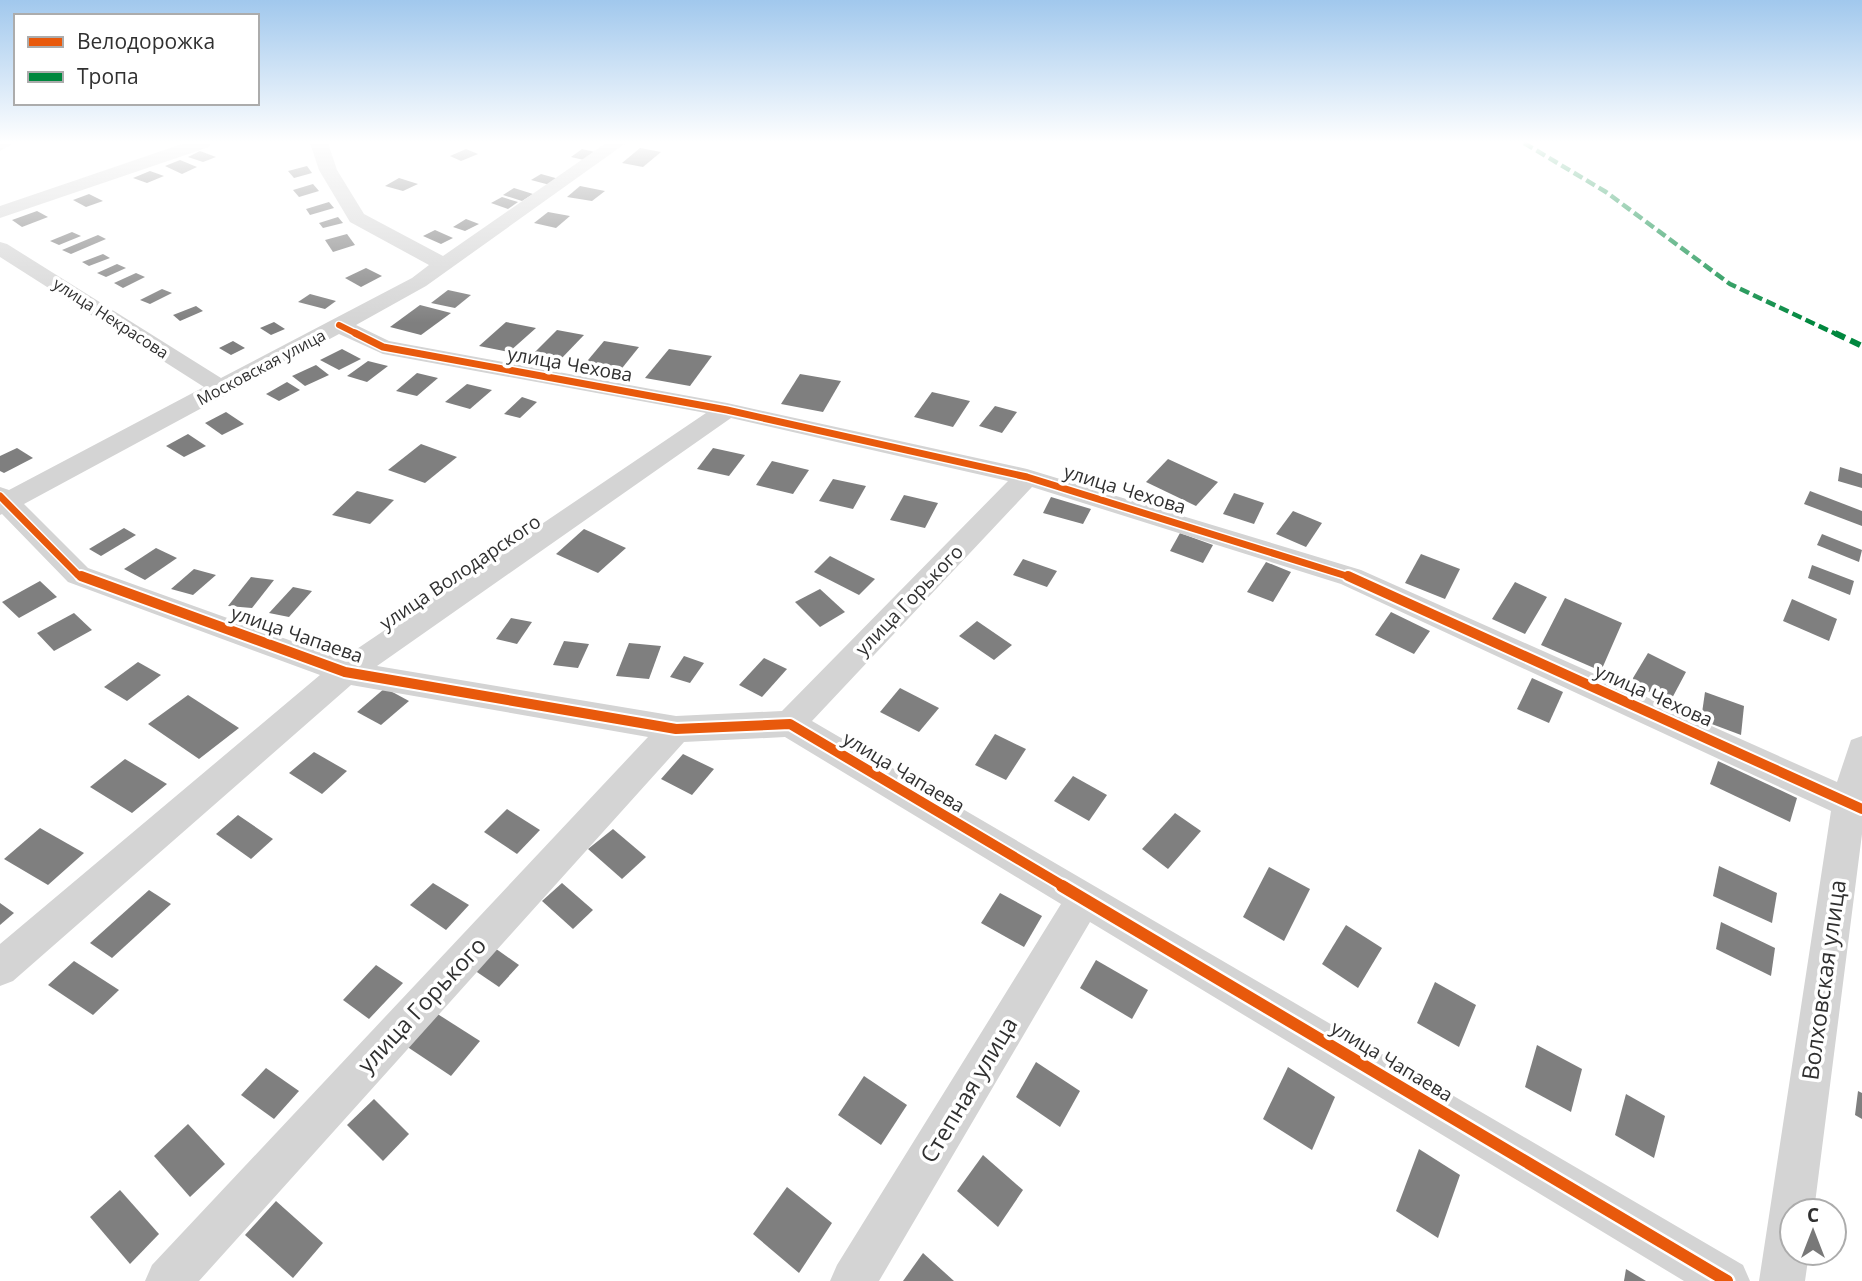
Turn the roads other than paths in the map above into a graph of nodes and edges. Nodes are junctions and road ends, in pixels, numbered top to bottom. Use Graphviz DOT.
graph roads {
  1 [pos="28,203"];
  2 [pos="348,203"];
  3 [pos="533,203"];
  4 [pos="0,212"];
  5 [pos="0,248"];
  6 [pos="444,265"];
  7 [pos="339,325"];
  8 [pos="222,389"];
  9 [pos="727,410"];
  10 [pos="1027,477"];
  11 [pos="3,502"];
  12 [pos="345,672"];
  13 [pos="790,724"];
  14 [pos="676,729"];
  15 [pos="1862,749"];
  16 [pos="1855,806"];
  17 [pos="1084,899"];
  18 [pos="0,968"];
  19 [pos="1794,1197"];
  20 [pos="168,1281"];
  21 [pos="853,1281"];
  22 [pos="1727,1281"];
  1 -- 4 [label="street"];
  2 -- 6 [label="street"];
  3 -- 6 [label="street, Московская улица"];
  5 -- 8 [label="street, улица Некрасова"];
  6 -- 7 [label="street, Московская улица"];
  7 -- 8 [label="street, Московская улица"];
  7 -- 9 [label="street, улица Чехова"];
  8 -- 11 [label="street, Московская улица"];
  9 -- 10 [label="street, улица Чехова"];
  9 -- 12 [label="street, улица Володарского"];
  10 -- 13 [label="street, улица Горького"];
  10 -- 16 [label="street, улица Чехова"];
  11 -- 12 [label="street, улица Чапаева"];
  12 -- 14 [label="street, улица Чапаева"];
  12 -- 18 [label="street, улица Володарского"];
  13 -- 14 [label="street, улица Чапаева"];
  13 -- 17 [label="street, улица Чапаева"];
  14 -- 20 [label="street, улица Горького"];
  15 -- 16 [label="street, Волховская улица"];
  16 -- 19 [label="street, Волховская улица"];
  17 -- 21 [label="street, Степная улица"];
  17 -- 22 [label="street, улица Чапаева"];
}
